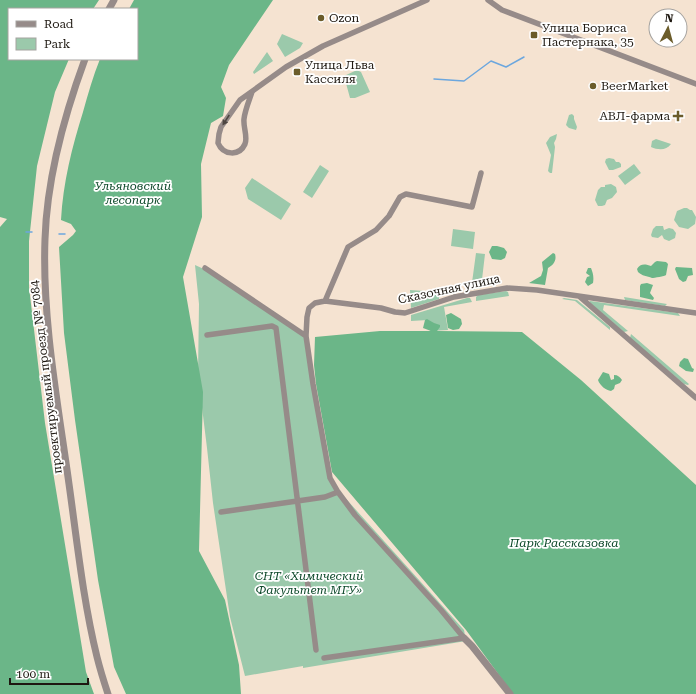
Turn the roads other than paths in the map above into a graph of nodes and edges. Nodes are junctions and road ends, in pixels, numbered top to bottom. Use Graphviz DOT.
graph roads {
  1 [pos="427,0"];
  2 [pos="488,0"];
  3 [pos="85,60"];
  4 [pos="696,84"];
  5 [pos="252,92"];
  6 [pos="481,173"];
  7 [pos="206,268"];
  8 [pos="580,297"];
  9 [pos="325,301"];
  10 [pos="696,314"];
  11 [pos="207,335"];
  12 [pos="306,336"];
  13 [pos="696,398"];
  14 [pos="338,492"];
  15 [pos="296,501"];
  16 [pos="221,512"];
  17 [pos="464,638"];
  18 [pos="316,650"];
  19 [pos="324,658"];
  20 [pos="108,694"];
  21 [pos="510,694"];
  1 -- 5 [label="street"];
  2 -- 4 [label="street"];
  3 -- 20 [label="street, проектируемый проезд № 7084"];
  5 -- 5 [label="street, one-way"];
  6 -- 9 [label="street"];
  7 -- 12 [label="street"];
  8 -- 9 [label="street, Сказочная улица"];
  8 -- 10 [label="street, Сказочная улица"];
  8 -- 13 [label="street"];
  9 -- 12 [label="street"];
  11 -- 15 [label="street"];
  12 -- 14 [label="street"];
  14 -- 15 [label="street"];
  14 -- 17 [label="street"];
  15 -- 16 [label="street"];
  15 -- 18 [label="street"];
  17 -- 19 [label="street"];
  17 -- 21 [label="street"];
}
